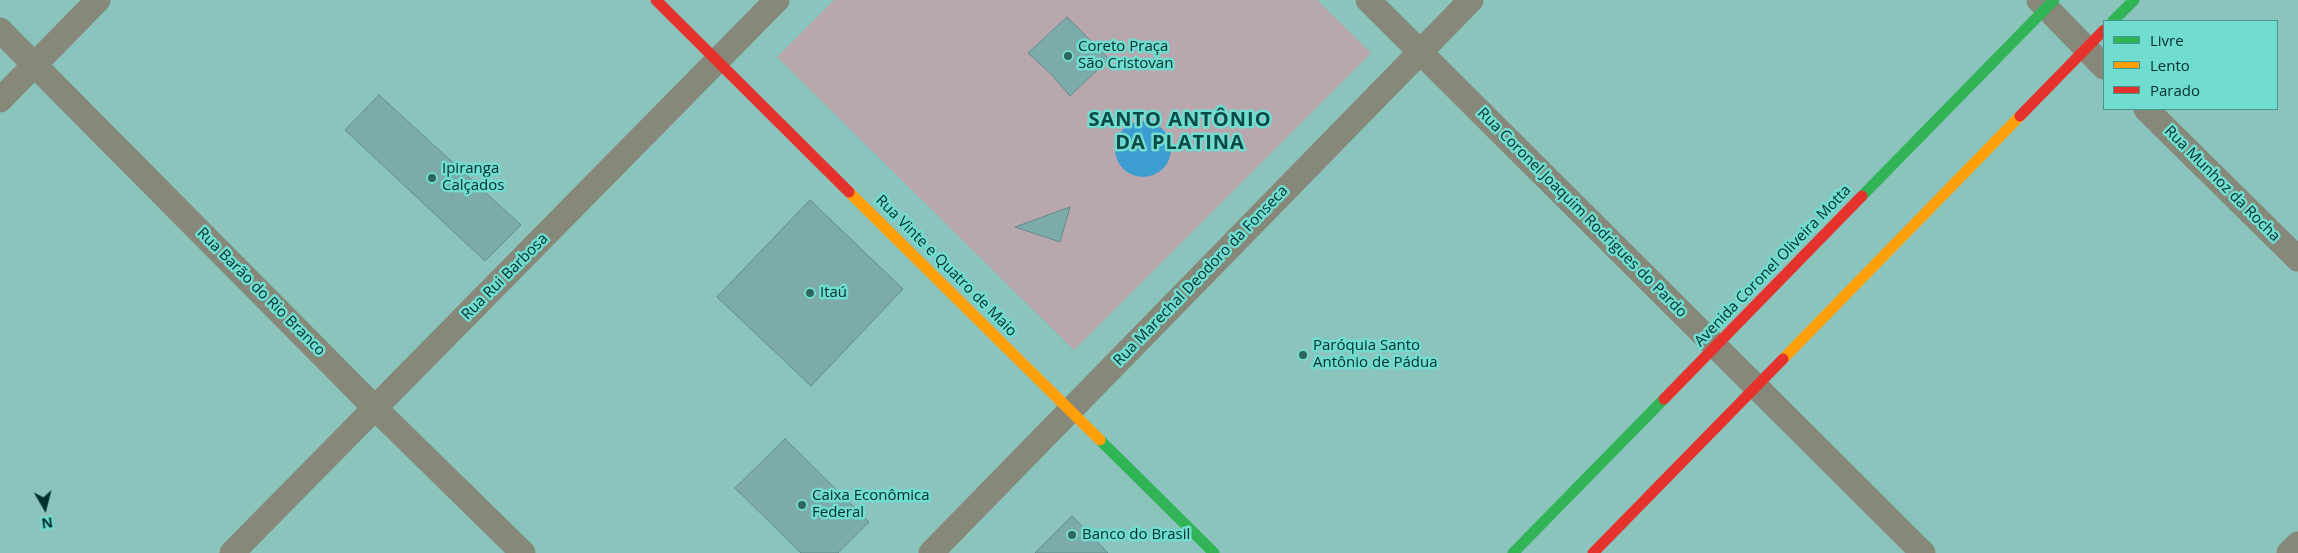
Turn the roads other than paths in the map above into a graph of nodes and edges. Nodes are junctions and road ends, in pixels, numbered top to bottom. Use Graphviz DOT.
graph roads {
  1 [pos="98,0"];
  2 [pos="656,0"];
  3 [pos="777,0"];
  4 [pos="1368,0"];
  5 [pos="1471,0"];
  6 [pos="2134,0"];
  7 [pos="2046,3"];
  8 [pos="2114,20"];
  9 [pos="0,30"];
  10 [pos="2103,31"];
  11 [pos="2086,49"];
  12 [pos="1420,51"];
  13 [pos="717,61"];
  14 [pos="35,64"];
  15 [pos="2103,66"];
  16 [pos="0,100"];
  17 [pos="2147,110"];
  18 [pos="2298,259"];
  19 [pos="1715,347"];
  20 [pos="1756,387"];
  21 [pos="375,408"];
  22 [pos="1070,410"];
  23 [pos="2298,544"];
  24 [pos="232,553"];
  25 [pos="523,553"];
  26 [pos="932,553"];
  27 [pos="1214,553"];
  28 [pos="1513,553"];
  29 [pos="1593,553"];
  30 [pos="1923,553"];
  31 [pos="2289,553"];
  1 -- 14 [label="street"];
  2 -- 13 [label="street, Rua Vinte e Quatro de Maio"];
  3 -- 13 [label="street, Rua Rui Barbosa"];
  4 -- 12 [label="street, Rua Coronel Joaquim Rodrigues do Pardo"];
  5 -- 12 [label="street, Rua Marechal Deodoro da Fonseca"];
  6 -- 8 [label="street"];
  7 -- 11 [label="street"];
  7 -- 19 [label="street, Avenida Coronel Oliveira Motta"];
  9 -- 14 [label="street, Rua Barão do Rio Branco"];
  10 -- 11 [label="street"];
  11 -- 15 [label="street"];
  11 -- 20 [label="street"];
  12 -- 19 [label="street, Rua Coronel Joaquim Rodrigues do Pardo"];
  12 -- 22 [label="street, Rua Marechal Deodoro da Fonseca"];
  13 -- 21 [label="street, Rua Rui Barbosa"];
  13 -- 22 [label="street, Rua Vinte e Quatro de Maio"];
  14 -- 16 [label="street"];
  14 -- 21 [label="street, Rua Barão do Rio Branco"];
  17 -- 18 [label="street, Rua Munhoz da Rocha"];
  19 -- 20 [label="street, Rua Coronel Joaquim Rodrigues do Pardo"];
  19 -- 28 [label="street, Avenida Coronel Oliveira Motta"];
  20 -- 29 [label="street"];
  20 -- 30 [label="street, Rua Coronel Joaquim Rodrigues do Pardo"];
  21 -- 24 [label="street, Rua Rui Barbosa"];
  21 -- 25 [label="street, Rua Barão do Rio Branco"];
  22 -- 26 [label="street, Rua Marechal Deodoro da Fonseca"];
  22 -- 27 [label="street, Rua Vinte e Quatro de Maio"];
  23 -- 31 [label="street"];
}
